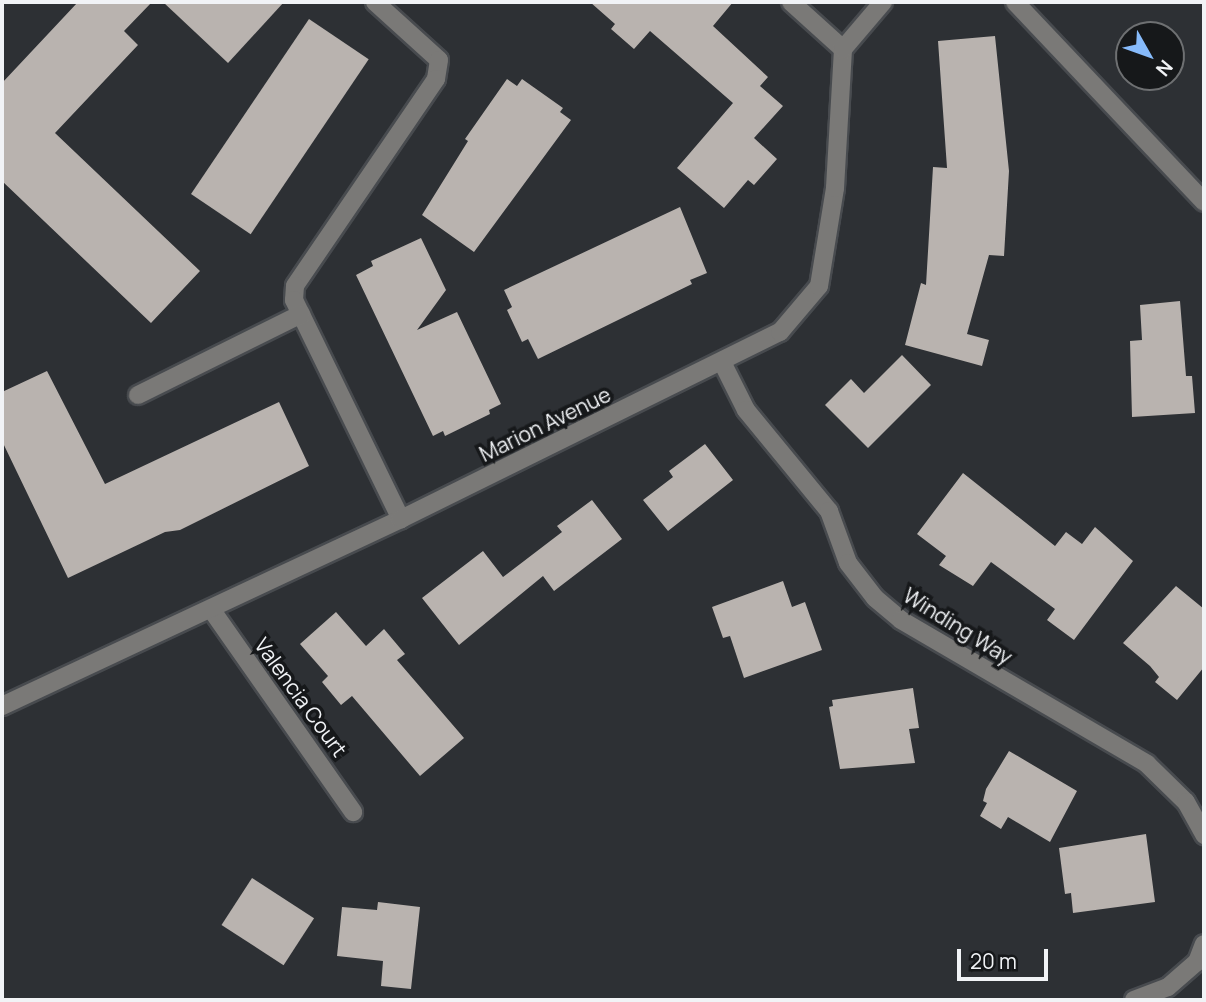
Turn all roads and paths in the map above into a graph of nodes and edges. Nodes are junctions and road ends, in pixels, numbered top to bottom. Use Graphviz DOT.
graph roads {
  1 [pos="375,2"];
  2 [pos="791,2"];
  3 [pos="883,2"];
  4 [pos="1015,2"];
  5 [pos="843,49"];
  6 [pos="1204,202"];
  7 [pos="301,314"];
  8 [pos="723,364"];
  9 [pos="138,396"];
  10 [pos="401,519"];
  11 [pos="211,609"];
  12 [pos="2,706"];
  13 [pos="353,812"];
  14 [pos="1204,835"];
  15 [pos="1204,944"];
  16 [pos="1134,1000"];
  1 -- 7 [label="street"];
  2 -- 5 [label="street"];
  3 -- 5 [label="street"];
  4 -- 6 [label="street"];
  5 -- 8 [label="street, Marion Avenue"];
  7 -- 9 [label="street"];
  7 -- 10 [label="street"];
  8 -- 10 [label="street, Marion Avenue"];
  8 -- 14 [label="street, Winding Way"];
  10 -- 11 [label="street, Marion Avenue"];
  11 -- 12 [label="street, Marion Avenue"];
  11 -- 13 [label="street, Valencia Court"];
  15 -- 16 [label="street"];
}
